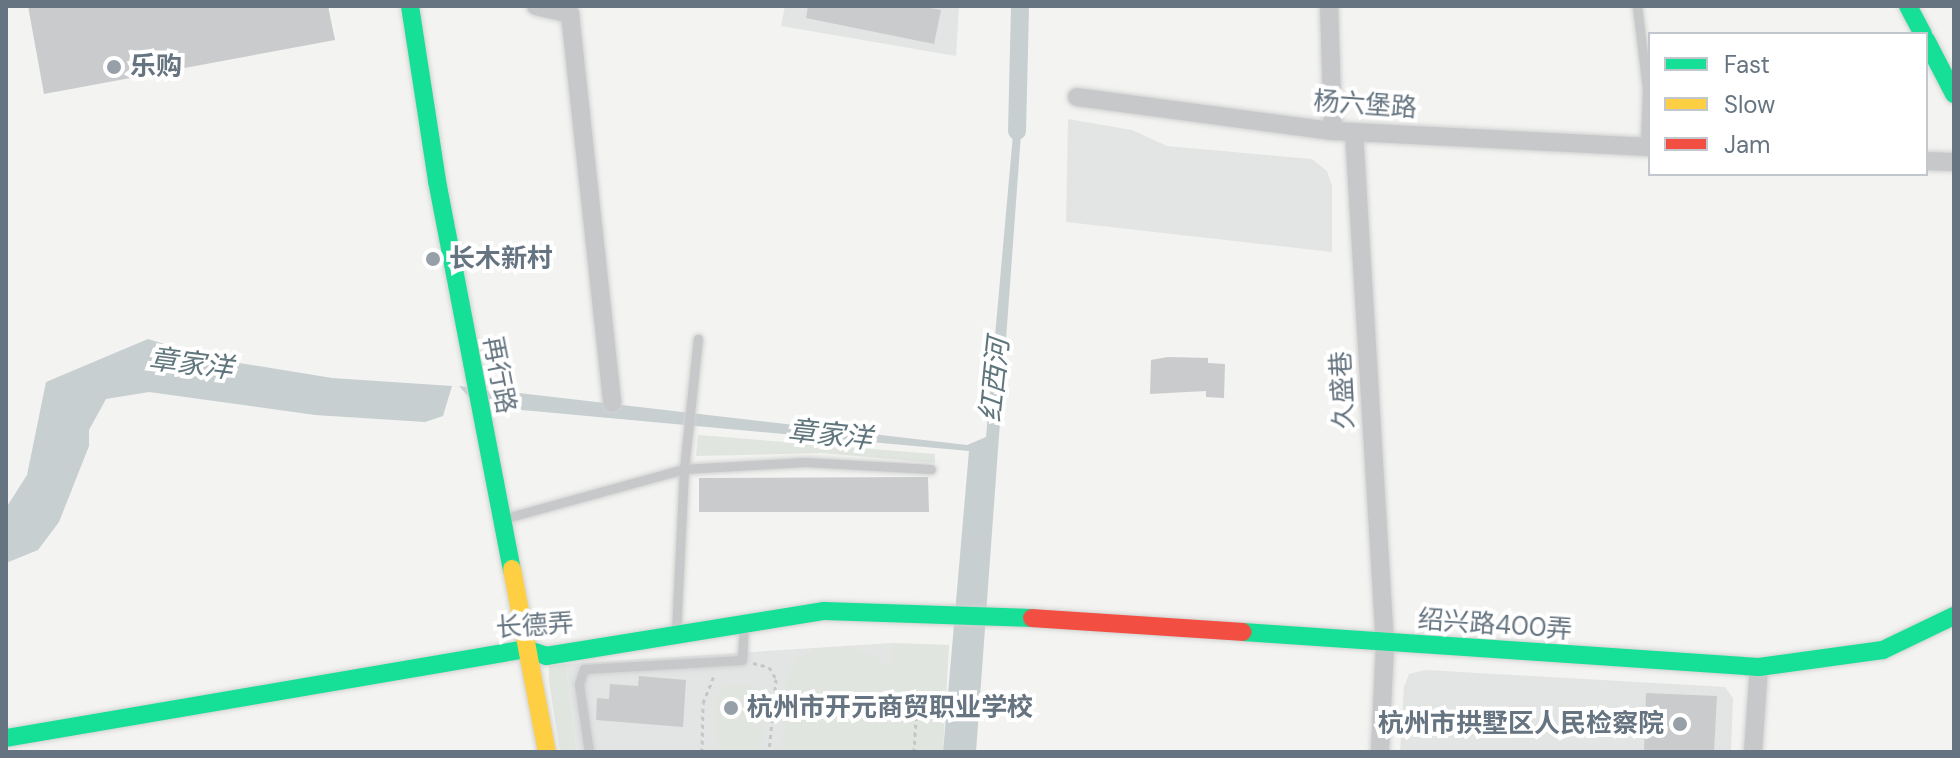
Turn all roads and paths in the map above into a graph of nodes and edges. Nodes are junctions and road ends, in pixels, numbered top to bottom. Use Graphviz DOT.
graph roads {
  1 [pos="410,6"];
  2 [pos="536,6"];
  3 [pos="1329,6"];
  4 [pos="1637,6"];
  5 [pos="1908,6"];
  6 [pos="1922,32"];
  7 [pos="1928,44"];
  8 [pos="1954,94"];
  9 [pos="1077,97"];
  10 [pos="1333,131"];
  11 [pos="1354,132"];
  12 [pos="1647,147"];
  13 [pos="1928,161"];
  14 [pos="1954,162"];
  15 [pos="698,339"];
  16 [pos="612,403"];
  17 [pos="684,469"];
  18 [pos="931,469"];
  19 [pos="500,519"];
  20 [pos="1954,616"];
  21 [pos="1024,619"];
  22 [pos="744,620"];
  23 [pos="676,632"];
  24 [pos="1385,644"];
  25 [pos="526,649"];
  26 [pos="742,660"];
  27 [pos="1759,667"];
  28 [pos="917,703"];
  29 [pos="6,738"];
  30 [pos="547,752"];
  31 [pos="589,752"];
  32 [pos="702,752"];
  33 [pos="769,752"];
  34 [pos="914,752"];
  35 [pos="1380,752"];
  36 [pos="1753,752"];
  1 -- 19 [label="street, 再行路"];
  2 -- 16 [label="street"];
  3 -- 10 [label="street"];
  4 -- 12 [label="lane"];
  5 -- 6 [label="street"];
  7 -- 8 [label="street"];
  9 -- 10 [label="street, 杨六堡路"];
  10 -- 11 [label="street, 杨六堡路"];
  11 -- 12 [label="street, 杨六堡路"];
  11 -- 24 [label="street, 久盛巷"];
  13 -- 14 [label="street"];
  15 -- 17 [label="lane"];
  17 -- 18 [label="lane"];
  17 -- 19 [label="lane"];
  17 -- 23 [label="lane"];
  19 -- 25 [label="street, 再行路"];
  20 -- 27 [label="street, 绍兴路400弄"];
  21 -- 22 [label="street, 长德弄"];
  21 -- 24 [label="street, 绍兴路400弄"];
  22 -- 23 [label="street, 长德弄"];
  22 -- 26 [label="lane"];
  23 -- 25 [label="street, 长德弄"];
  24 -- 27 [label="street, 绍兴路400弄"];
  24 -- 35 [label="street, 久盛巷"];
  25 -- 29 [label="street, 长德弄"];
  25 -- 30 [label="street, 再行路"];
  26 -- 31 [label="lane"];
  26 -- 32 [label="path"];
  26 -- 33 [label="path"];
  27 -- 36 [label="street"];
  28 -- 34 [label="path"];
}
